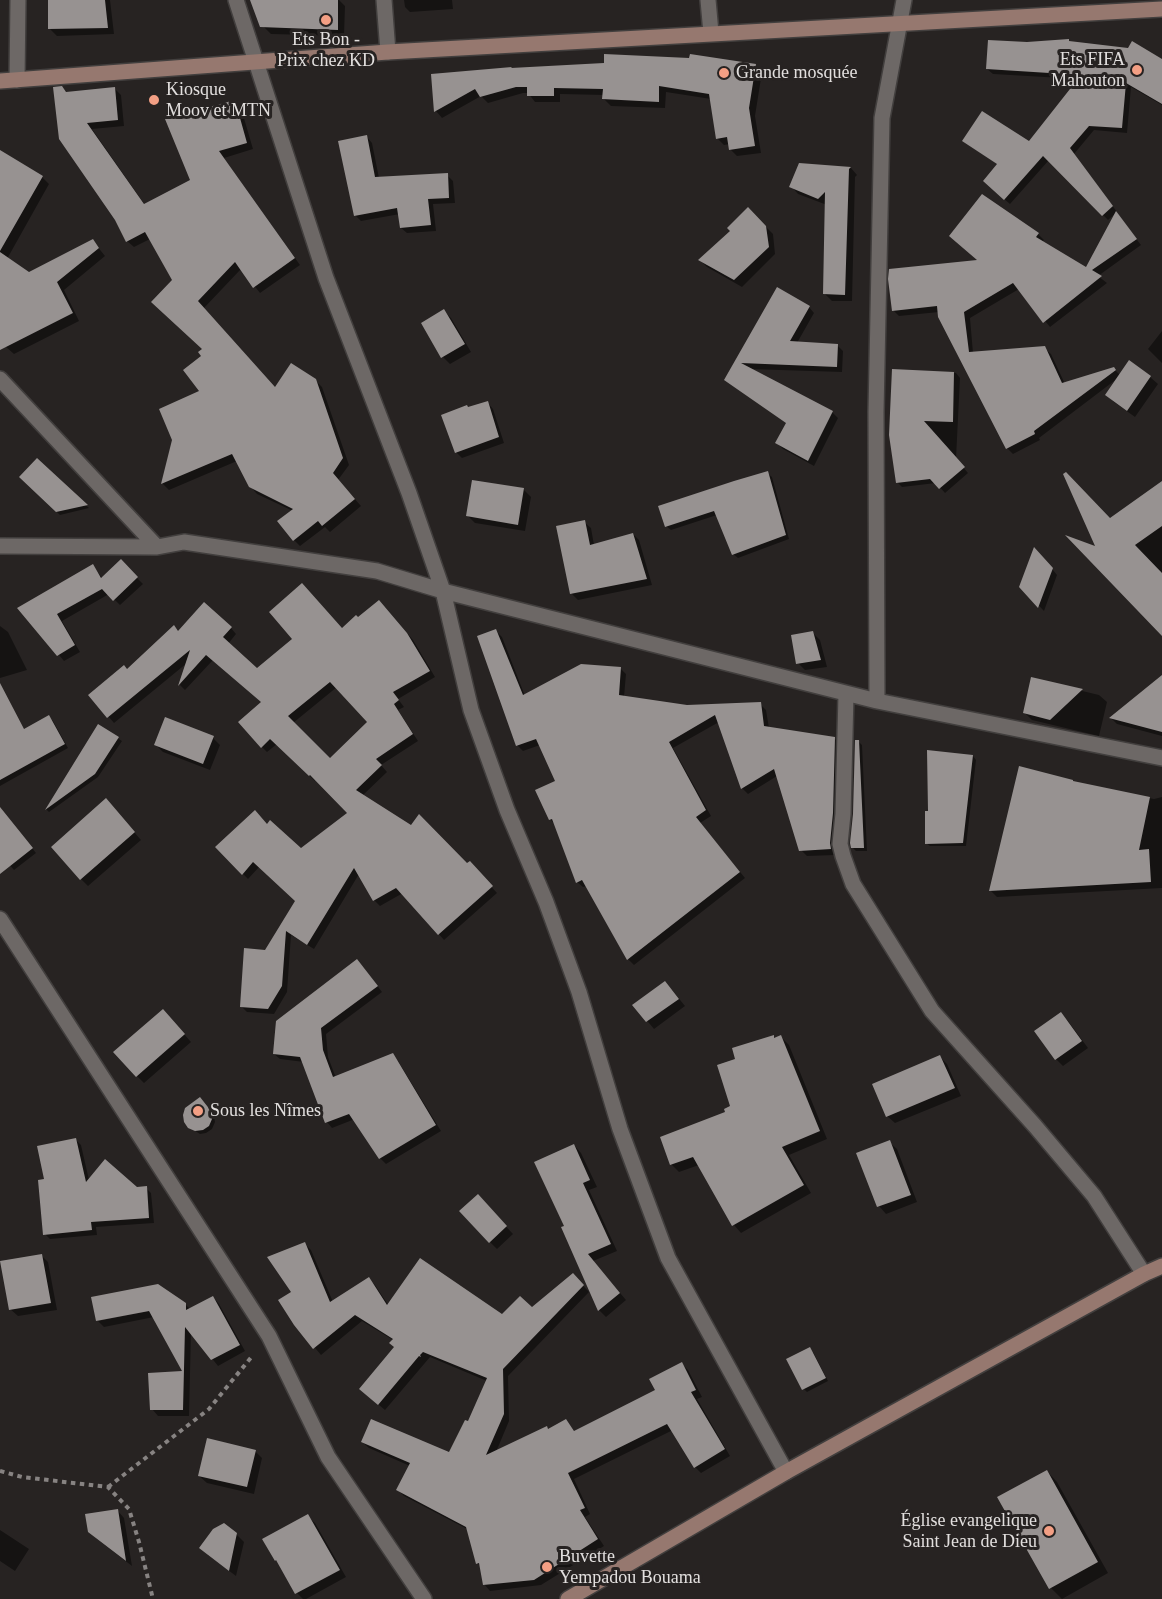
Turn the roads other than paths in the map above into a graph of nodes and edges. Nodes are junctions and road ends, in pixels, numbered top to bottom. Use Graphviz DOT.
graph roads {
  1 [pos="18,0"];
  2 [pos="236,0"];
  3 [pos="384,0"];
  4 [pos="708,0"];
  5 [pos="904,0"];
  6 [pos="1160,11"];
  7 [pos="899,23"];
  8 [pos="711,33"];
  9 [pos="388,52"];
  10 [pos="256,62"];
  11 [pos="17,80"];
  12 [pos="0,81"];
  13 [pos="0,379"];
  14 [pos="0,546"];
  15 [pos="157,547"];
  16 [pos="443,591"];
  17 [pos="846,694"];
  18 [pos="877,701"];
  19 [pos="1162,758"];
  20 [pos="0,918"];
  21 [pos="1162,1266"];
  22 [pos="1144,1274"];
  23 [pos="786,1472"];
  24 [pos="424,1599"];
  25 [pos="568,1599"];
  1 -- 11 [label="street"];
  2 -- 10 [label="street"];
  3 -- 9 [label="street"];
  4 -- 8 [label="street"];
  5 -- 7 [label="street"];
  6 -- 7 [label="street"];
  7 -- 8 [label="street"];
  7 -- 18 [label="street"];
  8 -- 9 [label="street"];
  9 -- 10 [label="street"];
  10 -- 11 [label="street"];
  10 -- 16 [label="street"];
  11 -- 12 [label="street"];
  13 -- 15 [label="street"];
  14 -- 15 [label="street"];
  15 -- 16 [label="street"];
  16 -- 17 [label="street"];
  16 -- 23 [label="street"];
  17 -- 18 [label="street"];
  17 -- 22 [label="street"];
  18 -- 19 [label="street"];
  20 -- 24 [label="street"];
  21 -- 22 [label="street"];
  22 -- 23 [label="street"];
  23 -- 25 [label="street"];
}
